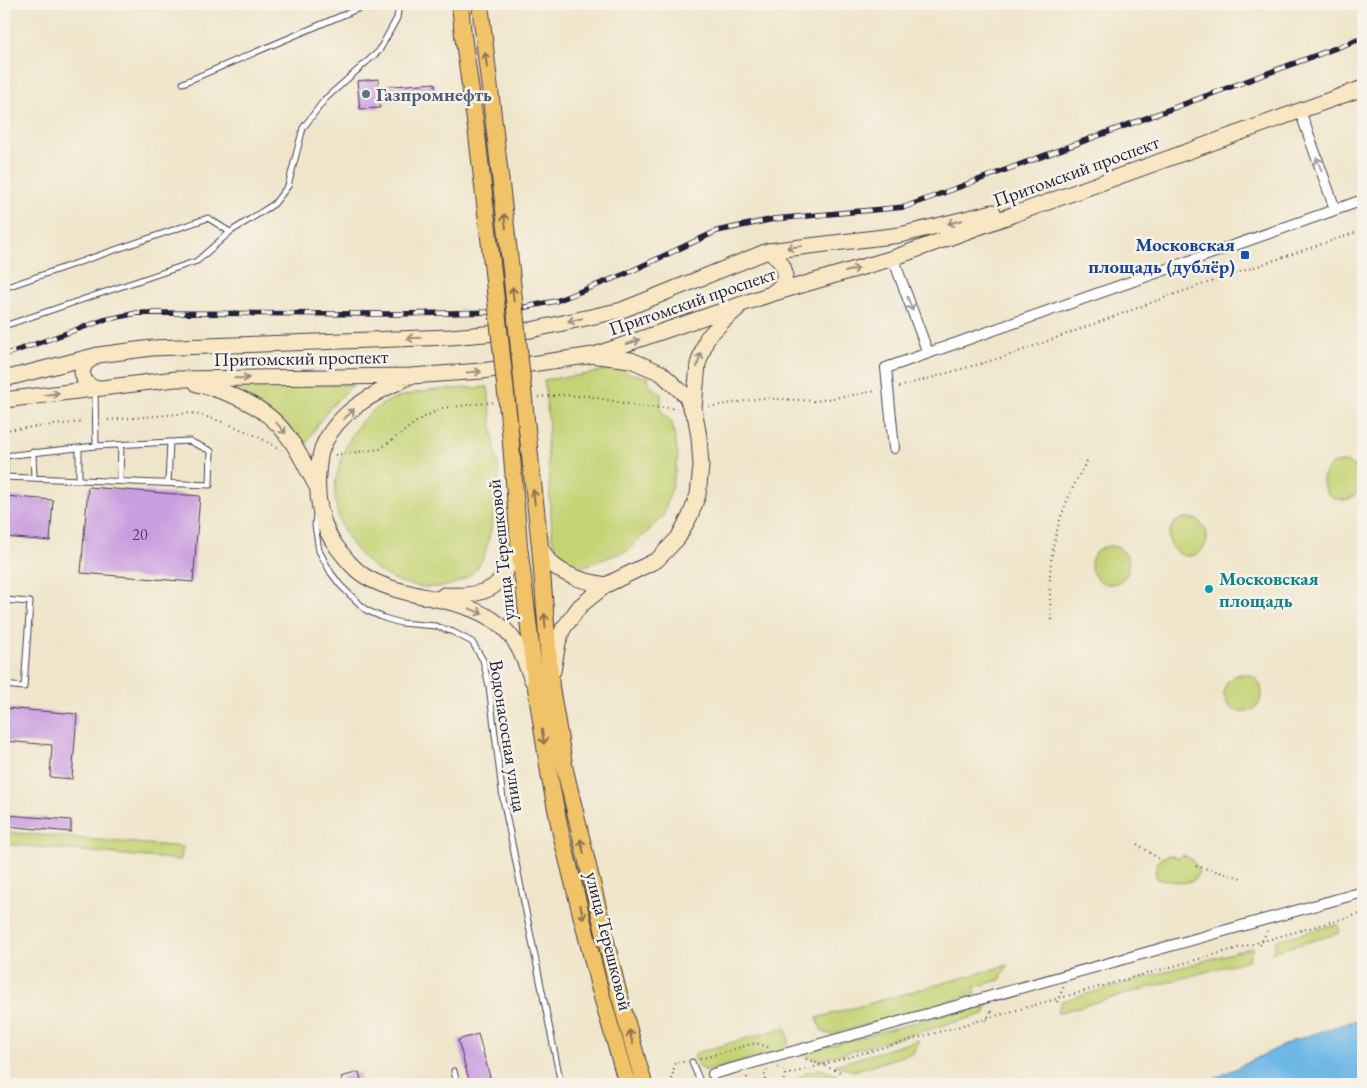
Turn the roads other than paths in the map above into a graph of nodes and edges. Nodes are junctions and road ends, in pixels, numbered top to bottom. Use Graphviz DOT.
graph roads {
  1 [pos="369,4"];
  2 [pos="399,4"];
  3 [pos="460,4"];
  4 [pos="480,4"];
  5 [pos="1363,77"];
  6 [pos="183,83"];
  7 [pos="1363,88"];
  8 [pos="1300,111"];
  9 [pos="1363,200"];
  10 [pos="1335,209"];
  11 [pos="230,232"];
  12 [pos="768,250"];
  13 [pos="893,258"];
  14 [pos="4,288"];
  15 [pos="771,294"];
  16 [pos="744,303"];
  17 [pos="4,326"];
  18 [pos="928,353"];
  19 [pos="594,355"];
  20 [pos="98,356"];
  21 [pos="411,376"];
  22 [pos="4,379"];
  23 [pos="175,379"];
  24 [pos="95,389"];
  25 [pos="4,400"];
  26 [pos="700,412"];
  27 [pos="170,442"];
  28 [pos="121,445"];
  29 [pos="96,446"];
  30 [pos="79,448"];
  31 [pos="894,448"];
  32 [pos="33,452"];
  33 [pos="4,455"];
  34 [pos="4,477"];
  35 [pos="34,478"];
  36 [pos="79,480"];
  37 [pos="120,481"];
  38 [pos="168,483"];
  39 [pos="317,487"];
  40 [pos="519,545"];
  41 [pos="540,546"];
  42 [pos="606,585"];
  43 [pos="412,594"];
  44 [pos="4,600"];
  45 [pos="4,685"];
  46 [pos="543,688"];
  47 [pos="1363,892"];
  48 [pos="692,1062"];
  49 [pos="454,1071"];
  50 [pos="713,1074"];
  51 [pos="457,1084"];
  52 [pos="561,1084"];
  53 [pos="626,1084"];
  54 [pos="644,1084"];
  55 [pos="701,1084"];
  1 -- 6 [label="lane"];
  2 -- 11 [label="lane"];
  3 -- 40 [label="main road, улица Терешковой, bridge"];
  41 -- 4 [label="main road, улица Терешковой, one-way, bridge"];
  5 -- 12 [label="main road, Притомский проспект, one-way"];
  7 -- 8 [label="main road, Притомский проспект"];
  10 -- 8 [label="street, one-way"];
  8 -- 13 [label="main road, Притомский проспект"];
  9 -- 10 [label="street"];
  10 -- 18 [label="street"];
  11 -- 14 [label="lane"];
  11 -- 17 [label="lane"];
  12 -- 15 [label="main road"];
  12 -- 20 [label="main road, Притомский проспект, one-way"];
  15 -- 13 [label="main road, Притомский проспект, one-way"];
  13 -- 18 [label="street, one-way"];
  15 -- 16 [label="main road, Притомский проспект"];
  19 -- 16 [label="main road, Притомский проспект, one-way"];
  26 -- 16 [label="main road, one-way"];
  18 -- 31 [label="street"];
  21 -- 19 [label="main road, Притомский проспект, one-way"];
  19 -- 26 [label="main road"];
  20 -- 22 [label="main road, Притомский проспект"];
  20 -- 24 [label="main road"];
  23 -- 21 [label="main road, Притомский проспект, one-way"];
  39 -- 21 [label="main road, one-way"];
  23 -- 24 [label="main road, Притомский проспект"];
  23 -- 39 [label="main road, one-way"];
  25 -- 24 [label="main road, Притомский проспект, one-way"];
  24 -- 29 [label="lane"];
  26 -- 42 [label="main road"];
  27 -- 28 [label="lane"];
  27 -- 38 [label="lane"];
  27 -- 38 [label="lane"];
  28 -- 29 [label="lane"];
  28 -- 37 [label="lane"];
  29 -- 30 [label="lane"];
  30 -- 32 [label="lane"];
  30 -- 36 [label="lane"];
  32 -- 33 [label="lane"];
  32 -- 35 [label="lane"];
  33 -- 34 [label="lane"];
  34 -- 35 [label="lane"];
  35 -- 36 [label="lane"];
  36 -- 37 [label="lane"];
  37 -- 38 [label="lane"];
  39 -- 43 [label="main road"];
  39 -- 52 [label="lane, Водонасосная улица"];
  40 -- 43 [label="main road"];
  40 -- 46 [label="main road, улица Терешковой"];
  41 -- 42 [label="main road"];
  46 -- 41 [label="main road, улица Терешковой, one-way"];
  42 -- 46 [label="main road"];
  43 -- 46 [label="main road, one-way"];
  44 -- 45 [label="lane"];
  46 -- 53 [label="main road, улица Терешковой, one-way"];
  54 -- 46 [label="main road, улица Терешковой, one-way"];
  47 -- 50 [label="street"];
  48 -- 55 [label="lane"];
  49 -- 51 [label="lane"];
}
